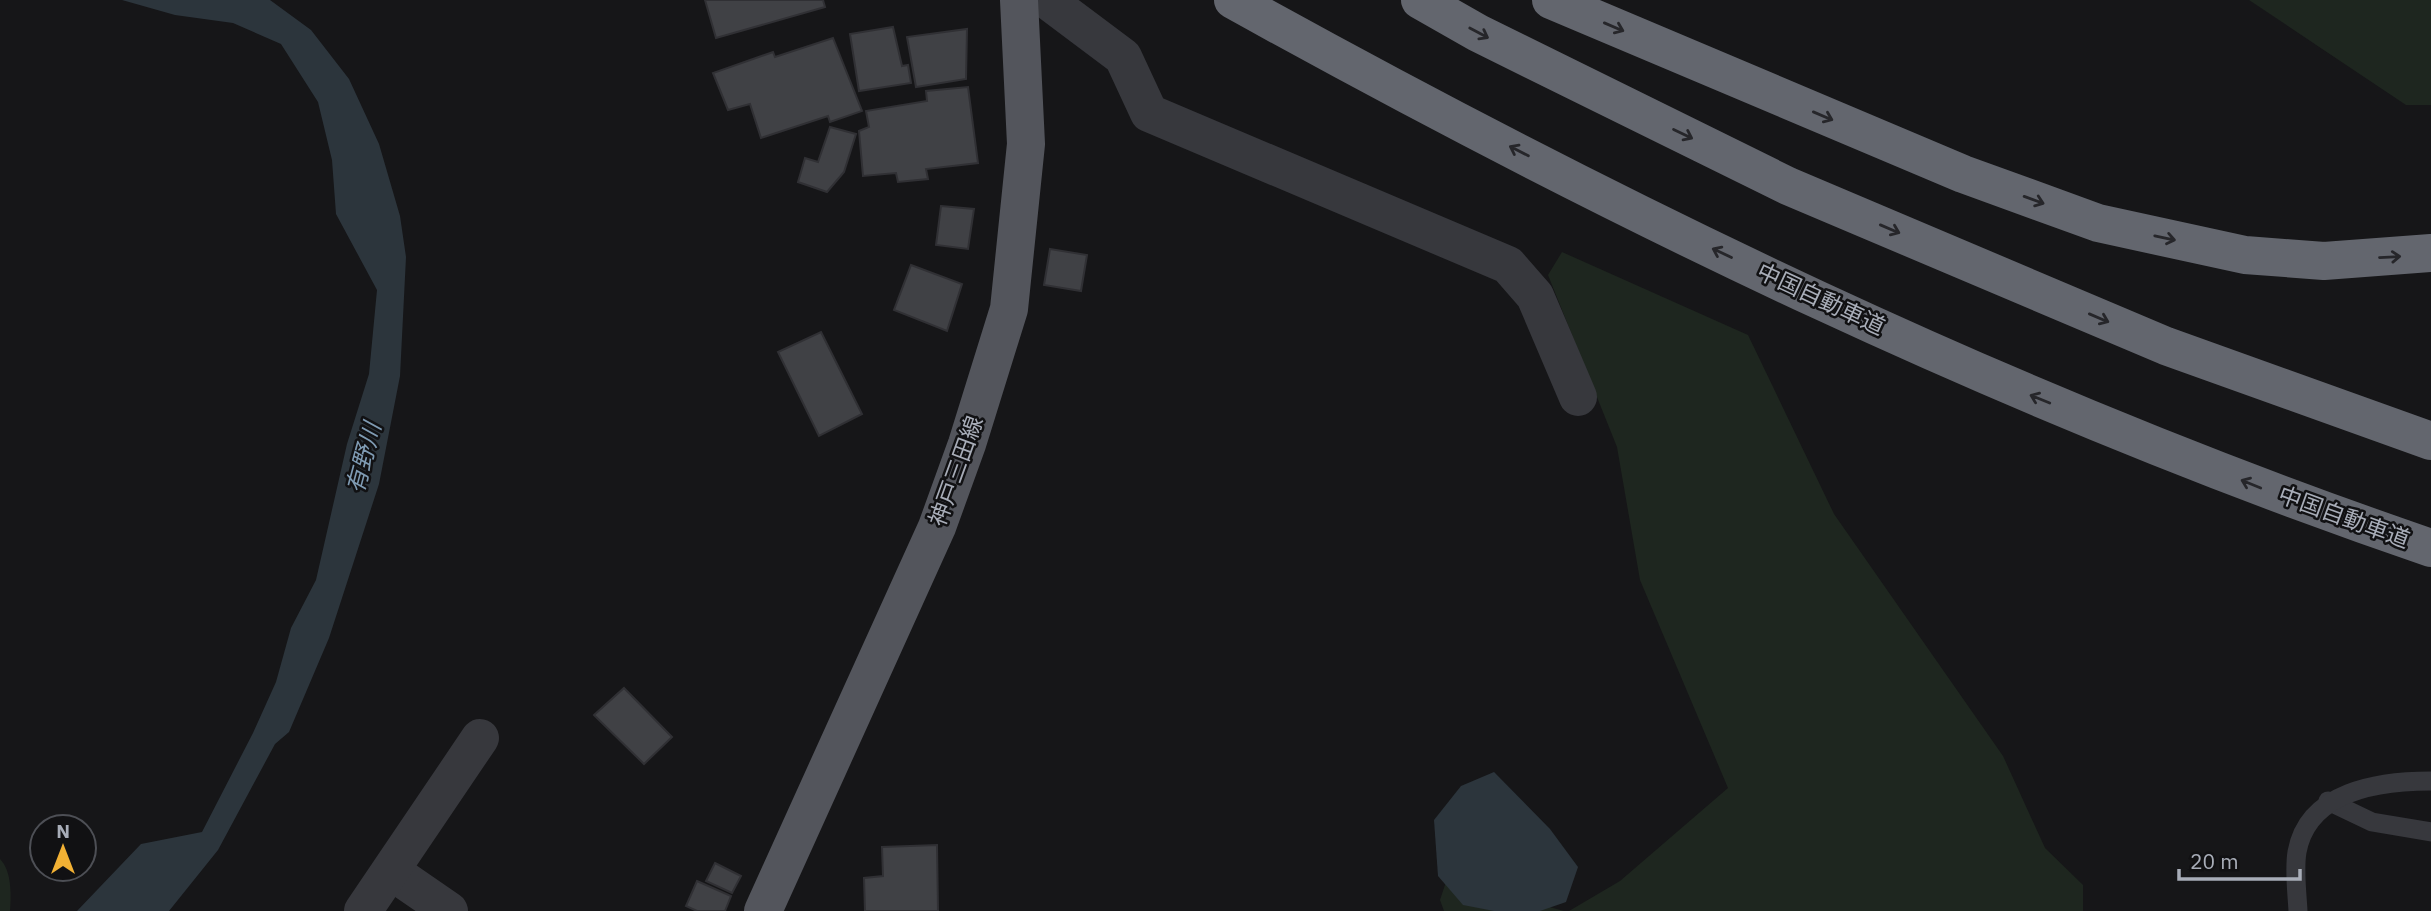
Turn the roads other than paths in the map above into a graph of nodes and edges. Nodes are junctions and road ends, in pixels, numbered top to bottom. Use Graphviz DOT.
graph roads {
  1 [pos="1019,0"];
  2 [pos="1047,0"];
  3 [pos="1233,0"];
  4 [pos="1420,0"];
  5 [pos="1551,0"];
  6 [pos="2431,253"];
  7 [pos="1578,397"];
  8 [pos="2431,441"];
  9 [pos="2431,548"];
  10 [pos="480,738"];
  11 [pos="2431,780"];
  12 [pos="2328,801"];
  13 [pos="2431,832"];
  14 [pos="391,872"];
  15 [pos="363,911"];
  16 [pos="449,911"];
  17 [pos="763,911"];
  18 [pos="2298,911"];
  1 -- 17 [label="main road, 神戸三田線"];
  2 -- 7 [label="street"];
  9 -- 3 [label="highway, 中国自動車道, one-way"];
  4 -- 8 [label="highway, one-way"];
  5 -- 6 [label="highway, one-way"];
  10 -- 14 [label="street"];
  11 -- 12 [label="lane"];
  12 -- 13 [label="lane"];
  12 -- 18 [label="lane"];
  14 -- 15 [label="street"];
  14 -- 16 [label="street"];
}
